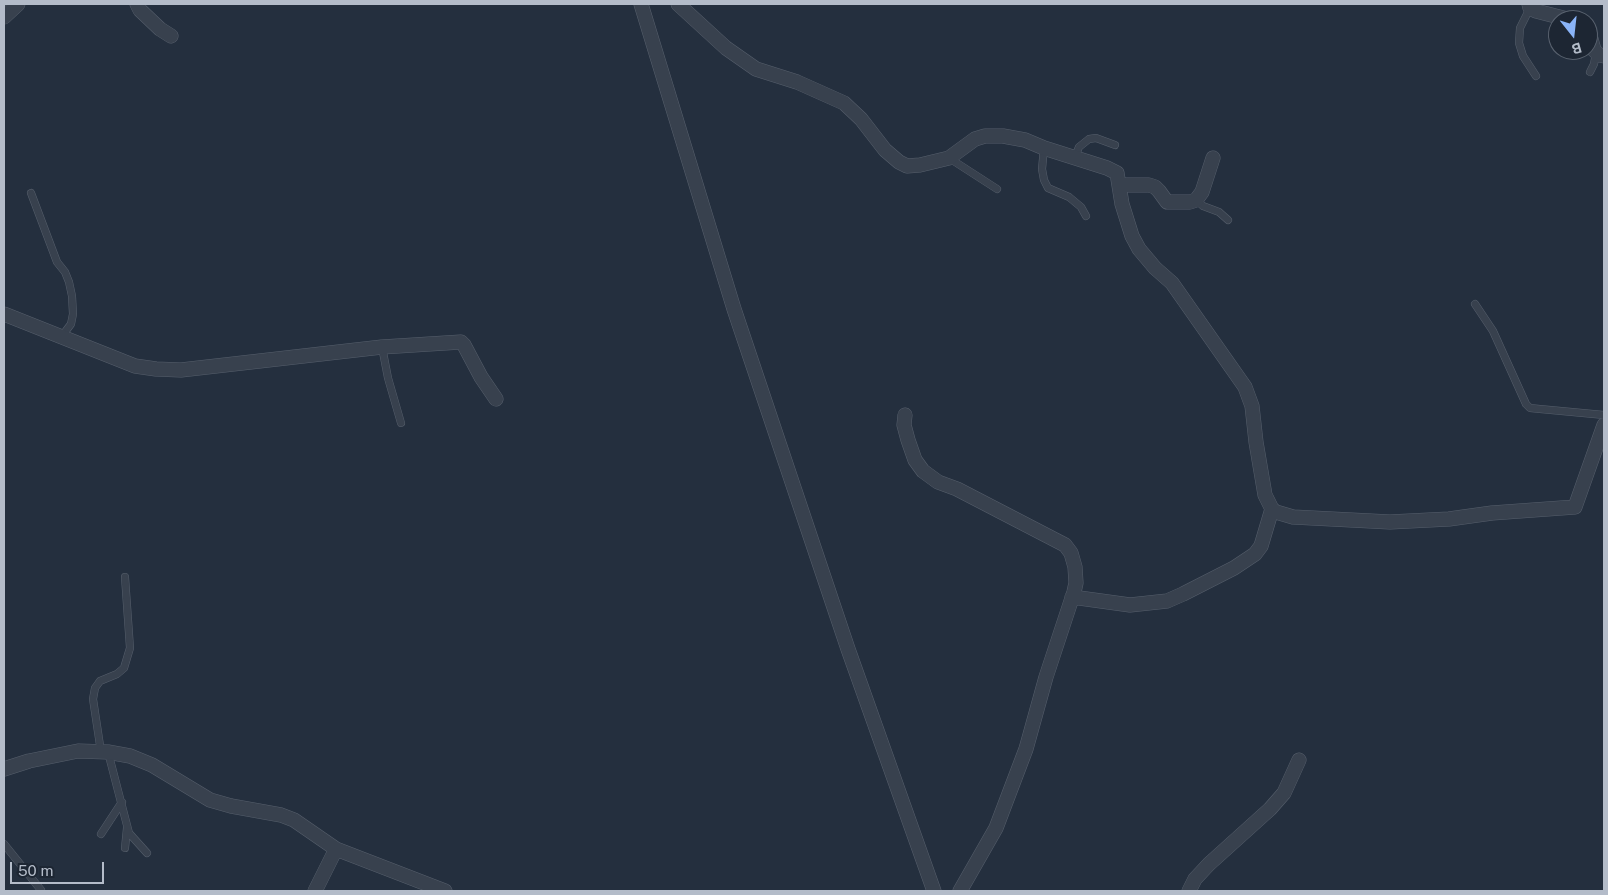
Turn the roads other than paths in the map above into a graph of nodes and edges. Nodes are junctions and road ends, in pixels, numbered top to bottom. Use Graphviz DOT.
graph roads {
  1 [pos="18,4"];
  2 [pos="137,4"];
  3 [pos="641,4"];
  4 [pos="678,4"];
  5 [pos="1530,6"];
  6 [pos="1548,15"];
  7 [pos="4,17"];
  8 [pos="171,36"];
  9 [pos="1600,55"];
  10 [pos="1590,72"];
  11 [pos="1536,76"];
  12 [pos="1115,145"];
  13 [pos="1044,148"];
  14 [pos="1075,157"];
  15 [pos="949,158"];
  16 [pos="1213,158"];
  17 [pos="1120,185"];
  18 [pos="998,189"];
  19 [pos="31,193"];
  20 [pos="1196,200"];
  21 [pos="1086,216"];
  22 [pos="1228,220"];
  23 [pos="1475,304"];
  24 [pos="4,314"];
  25 [pos="62,336"];
  26 [pos="382,348"];
  27 [pos="496,399"];
  28 [pos="905,415"];
  29 [pos="1604,415"];
  30 [pos="401,423"];
  31 [pos="1604,425"];
  32 [pos="1272,508"];
  33 [pos="125,577"];
  34 [pos="1072,597"];
  35 [pos="104,752"];
  36 [pos="1299,760"];
  37 [pos="4,769"];
  38 [pos="122,802"];
  39 [pos="127,826"];
  40 [pos="101,834"];
  41 [pos="4,844"];
  42 [pos="125,848"];
  43 [pos="336,849"];
  44 [pos="147,853"];
  45 [pos="41,890"];
  46 [pos="315,891"];
  47 [pos="445,891"];
  48 [pos="934,891"];
  49 [pos="960,891"];
  50 [pos="1190,891"];
  1 -- 7 [label="street"];
  2 -- 8 [label="street"];
  3 -- 48 [label="street"];
  4 -- 15 [label="street"];
  5 -- 6 [label="street"];
  5 -- 11 [label="lane"];
  9 -- 10 [label="lane"];
  12 -- 14 [label="lane"];
  13 -- 14 [label="street"];
  13 -- 15 [label="street"];
  13 -- 21 [label="lane"];
  14 -- 17 [label="street"];
  15 -- 18 [label="lane"];
  16 -- 20 [label="street"];
  17 -- 20 [label="street"];
  17 -- 32 [label="street"];
  19 -- 25 [label="lane"];
  20 -- 22 [label="lane"];
  23 -- 29 [label="lane"];
  24 -- 25 [label="street"];
  25 -- 26 [label="street"];
  26 -- 27 [label="street"];
  26 -- 30 [label="lane"];
  28 -- 34 [label="street"];
  31 -- 32 [label="street"];
  32 -- 34 [label="street"];
  33 -- 35 [label="lane"];
  34 -- 49 [label="street"];
  35 -- 37 [label="street"];
  35 -- 38 [label="lane"];
  35 -- 43 [label="street"];
  36 -- 50 [label="street"];
  38 -- 39 [label="lane"];
  38 -- 40 [label="lane"];
  39 -- 42 [label="lane"];
  39 -- 44 [label="lane"];
  41 -- 45 [label="lane"];
  43 -- 46 [label="street"];
  43 -- 47 [label="street"];
}
